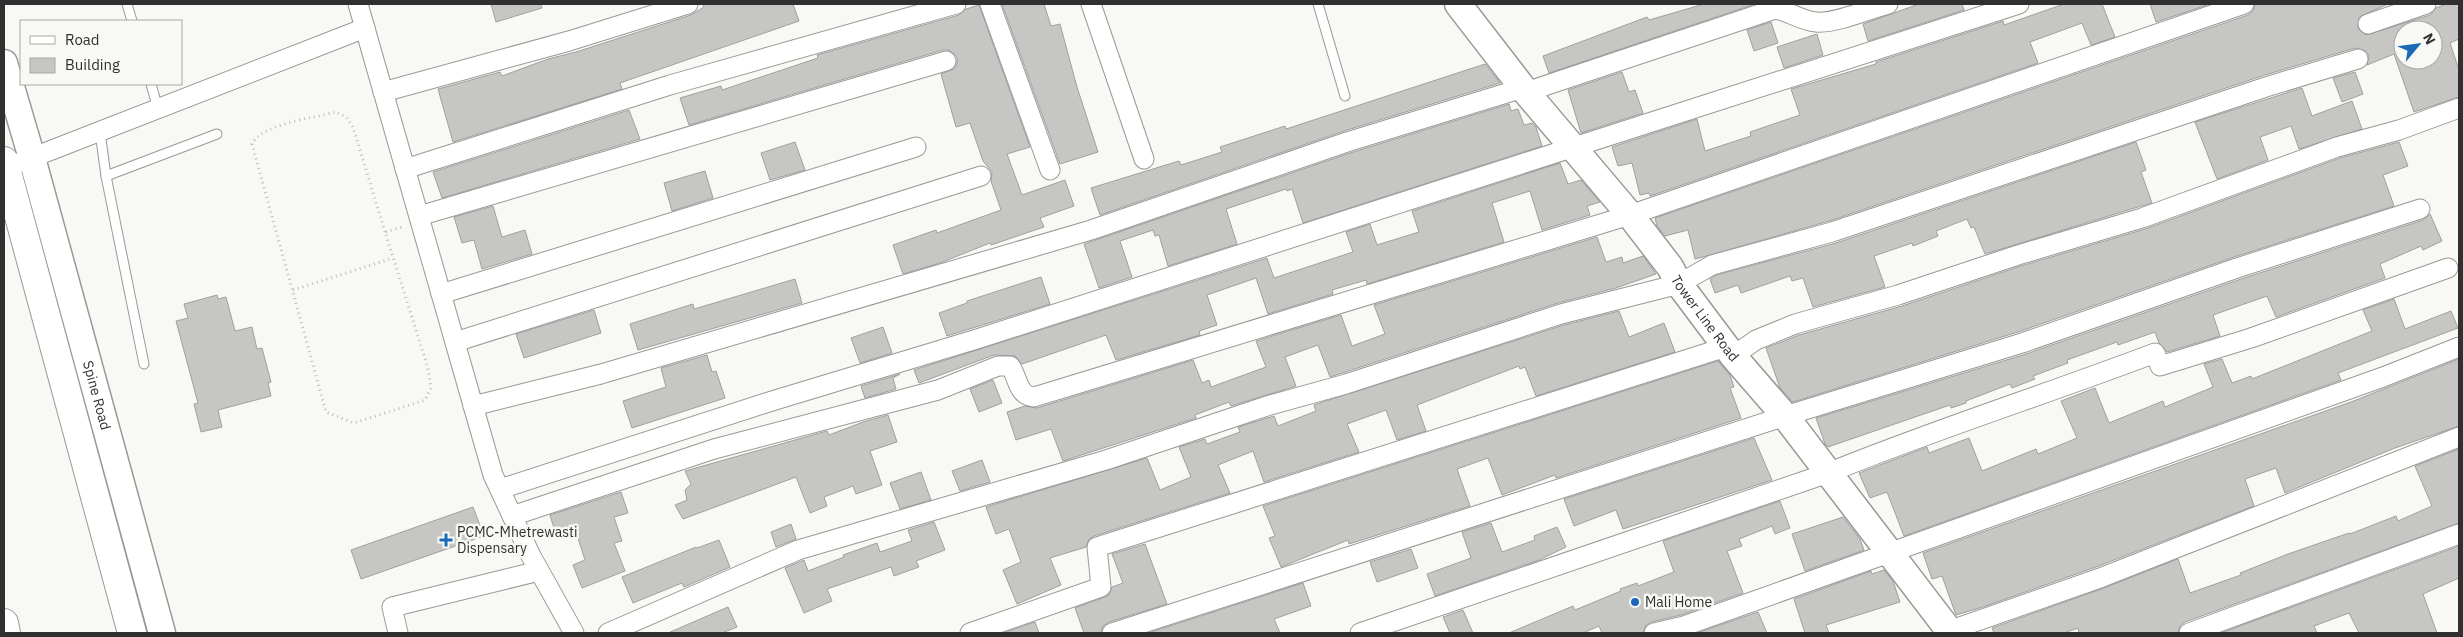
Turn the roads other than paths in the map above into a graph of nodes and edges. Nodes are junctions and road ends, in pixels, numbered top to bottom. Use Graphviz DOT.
graph roads {
  1 [pos="127,4"];
  2 [pos="358,4"];
  3 [pos="688,4"];
  4 [pos="956,4"];
  5 [pos="990,4"];
  6 [pos="1091,4"];
  7 [pos="1318,4"];
  8 [pos="1458,4"];
  9 [pos="1888,4"];
  10 [pos="2019,4"];
  11 [pos="2244,4"];
  12 [pos="2426,4"];
  13 [pos="132,20"];
  14 [pos="2368,24"];
  15 [pos="365,28"];
  16 [pos="2358,59"];
  17 [pos="946,61"];
  18 [pos="4,63"];
  19 [pos="151,85"];
  20 [pos="1524,90"];
  21 [pos="383,92"];
  22 [pos="1345,96"];
  23 [pos="2459,108"];
  24 [pos="158,109"];
  25 [pos="100,132"];
  26 [pos="217,134"];
  27 [pos="916,147"];
  28 [pos="1571,147"];
  29 [pos="32,158"];
  30 [pos="1144,158"];
  31 [pos="4,166"];
  32 [pos="405,169"];
  33 [pos="1050,170"];
  34 [pos="106,176"];
  35 [pos="980,176"];
  36 [pos="2420,209"];
  37 [pos="1630,215"];
  38 [pos="420,219"];
  39 [pos="2448,268"];
  40 [pos="1679,284"];
  41 [pos="441,294"];
  42 [pos="455,342"];
  43 [pos="2459,347"];
  44 [pos="1729,352"];
  45 [pos="144,364"];
  46 [pos="473,406"];
  47 [pos="1785,416"];
  48 [pos="2459,437"];
  49 [pos="1828,473"];
  50 [pos="500,489"];
  51 [pos="512,516"];
  52 [pos="2459,534"];
  53 [pos="1889,552"];
  54 [pos="539,571"];
  55 [pos="4,623"];
  56 [pos="6,633"];
  57 [pos="132,633"];
  58 [pos="162,633"];
  59 [pos="398,633"];
  60 [pos="574,633"];
  61 [pos="608,633"];
  62 [pos="970,633"];
  63 [pos="1112,633"];
  64 [pos="1360,633"];
  65 [pos="1654,633"];
  66 [pos="1948,633"];
  67 [pos="2189,633"];
  1 -- 13 [label="lane"];
  2 -- 15 [label="street"];
  3 -- 21 [label="street"];
  4 -- 32 [label="street"];
  5 -- 33 [label="street"];
  6 -- 30 [label="street"];
  7 -- 22 [label="lane"];
  8 -- 20 [label="street, Tower Line Road"];
  9 -- 20 [label="street"];
  10 -- 28 [label="street"];
  11 -- 37 [label="street"];
  12 -- 14 [label="street"];
  15 -- 21 [label="street"];
  15 -- 24 [label="street"];
  16 -- 40 [label="street"];
  17 -- 38 [label="street"];
  18 -- 29 [label="street, Spine Road"];
  19 -- 24 [label="lane"];
  20 -- 28 [label="street, Tower Line Road"];
  20 -- 46 [label="street"];
  21 -- 32 [label="street"];
  23 -- 44 [label="street"];
  24 -- 25 [label="street"];
  25 -- 29 [label="street"];
  25 -- 34 [label="lane"];
  26 -- 34 [label="lane"];
  27 -- 41 [label="street"];
  28 -- 37 [label="street, Tower Line Road"];
  28 -- 50 [label="street"];
  29 -- 31 [label="street"];
  29 -- 58 [label="street, Spine Road"];
  31 -- 57 [label="main road, Spine Road"];
  32 -- 38 [label="street"];
  34 -- 45 [label="lane"];
  35 -- 42 [label="street"];
  36 -- 47 [label="street"];
  37 -- 40 [label="street, Tower Line Road"];
  37 -- 51 [label="street"];
  38 -- 41 [label="street"];
  39 -- 49 [label="street"];
  40 -- 44 [label="street, Tower Line Road"];
  40 -- 61 [label="street"];
  41 -- 42 [label="street"];
  42 -- 46 [label="street"];
  43 -- 53 [label="street"];
  44 -- 47 [label="street, Tower Line Road"];
  44 -- 62 [label="street"];
  46 -- 50 [label="street"];
  47 -- 49 [label="street, Tower Line Road"];
  47 -- 63 [label="street"];
  48 -- 66 [label="street"];
  49 -- 53 [label="street, Tower Line Road"];
  49 -- 64 [label="street"];
  50 -- 51 [label="street"];
  51 -- 54 [label="street"];
  52 -- 67 [label="street"];
  53 -- 65 [label="street"];
  53 -- 66 [label="street, Tower Line Road"];
  54 -- 59 [label="street"];
  54 -- 60 [label="street"];
  55 -- 56 [label="main road"];
}
